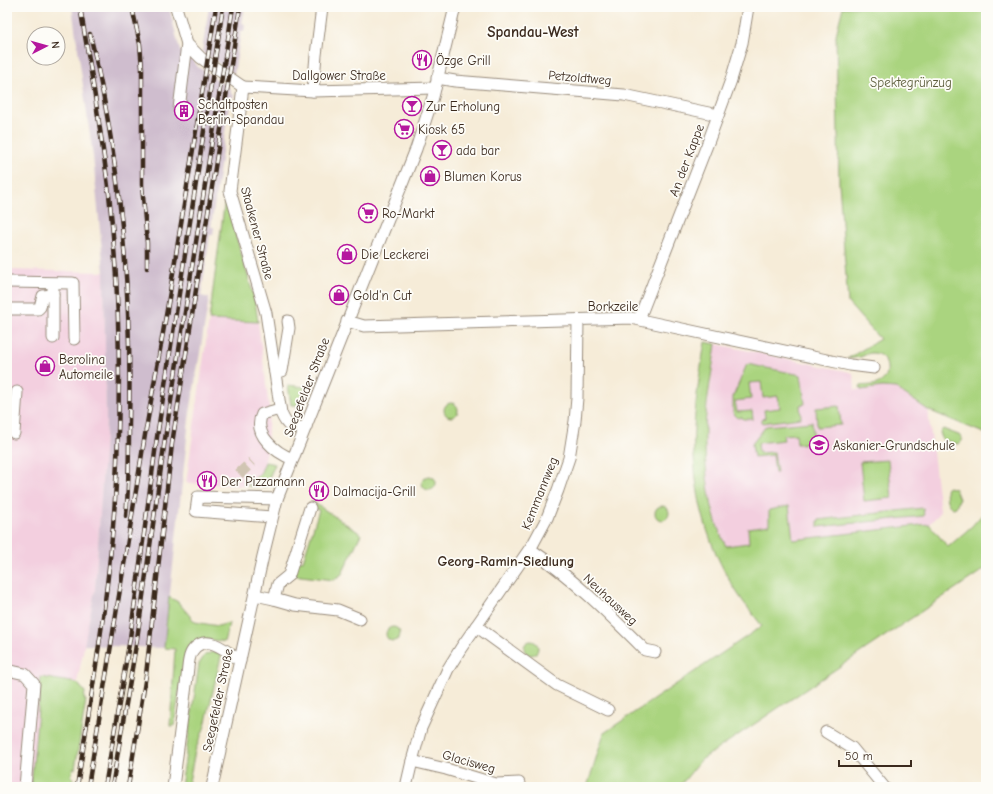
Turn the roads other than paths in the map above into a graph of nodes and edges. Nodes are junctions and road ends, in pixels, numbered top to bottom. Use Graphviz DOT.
graph roads {
  1 [pos="176,7"];
  2 [pos="322,7"];
  3 [pos="455,7"];
  4 [pos="748,7"];
  5 [pos="187,44"];
  6 [pos="436,83"];
  7 [pos="243,87"];
  8 [pos="313,91"];
  9 [pos="179,109"];
  10 [pos="718,115"];
  11 [pos="7,282"];
  12 [pos="53,282"];
  13 [pos="53,295"];
  14 [pos="7,309"];
  15 [pos="639,319"];
  16 [pos="578,320"];
  17 [pos="347,321"];
  18 [pos="288,322"];
  19 [pos="53,338"];
  20 [pos="74,339"];
  21 [pos="874,368"];
  22 [pos="275,372"];
  23 [pos="17,392"];
  24 [pos="280,409"];
  25 [pos="306,427"];
  26 [pos="14,433"];
  27 [pos="293,459"];
  28 [pos="277,499"];
  29 [pos="310,508"];
  30 [pos="272,517"];
  31 [pos="530,549"];
  32 [pos="255,595"];
  33 [pos="274,598"];
  34 [pos="360,619"];
  35 [pos="476,626"];
  36 [pos="655,652"];
  37 [pos="240,662"];
  38 [pos="7,670"];
  39 [pos="608,710"];
  40 [pos="826,732"];
  41 [pos="412,761"];
  42 [pos="519,783"];
  43 [pos="25,787"];
  44 [pos="173,787"];
  45 [pos="212,787"];
  46 [pos="406,787"];
  47 [pos="884,787"];
  1 -- 5 [label="street"];
  2 -- 8 [label="street"];
  3 -- 6 [label="street, Seegefelder Straße"];
  4 -- 10 [label="street, An der Kappe"];
  5 -- 7 [label="street"];
  5 -- 9 [label="street"];
  6 -- 8 [label="street, Dallgower Straße"];
  6 -- 10 [label="street, Petzoldtweg"];
  6 -- 17 [label="street, Seegefelder Straße"];
  7 -- 8 [label="street, Dallgower Straße"];
  7 -- 22 [label="street, Staakener Straße"];
  10 -- 15 [label="street, An der Kappe"];
  11 -- 12 [label="street"];
  12 -- 13 [label="street"];
  12 -- 20 [label="street"];
  13 -- 14 [label="street"];
  13 -- 19 [label="street"];
  15 -- 16 [label="street, Borkzeile"];
  15 -- 21 [label="street, Borkzeile"];
  16 -- 17 [label="street, Borkzeile"];
  16 -- 31 [label="street, Kemmannweg"];
  17 -- 25 [label="street, Seegefelder Straße"];
  18 -- 22 [label="street"];
  22 -- 24 [label="street, Staakener Straße"];
  23 -- 26 [label="street"];
  24 -- 25 [label="street, Staakener Straße"];
  24 -- 27 [label="street"];
  25 -- 27 [label="street, Seegefelder Straße"];
  27 -- 28 [label="street, Seegefelder Straße"];
  28 -- 30 [label="street, Seegefelder Straße"];
  28 -- 30 [label="street"];
  29 -- 33 [label="street"];
  30 -- 32 [label="street, Seegefelder Straße"];
  31 -- 35 [label="street, Kemmannweg"];
  31 -- 36 [label="street, Neuhausweg"];
  32 -- 33 [label="street"];
  32 -- 37 [label="street, Seegefelder Straße"];
  33 -- 34 [label="street"];
  35 -- 39 [label="street"];
  35 -- 41 [label="street, Kemmannweg"];
  37 -- 44 [label="street"];
  37 -- 45 [label="street, Seegefelder Straße"];
  38 -- 43 [label="street"];
  40 -- 47 [label="street"];
  41 -- 42 [label="street, Glacisweg"];
  41 -- 46 [label="street, Kemmannweg"];
}
